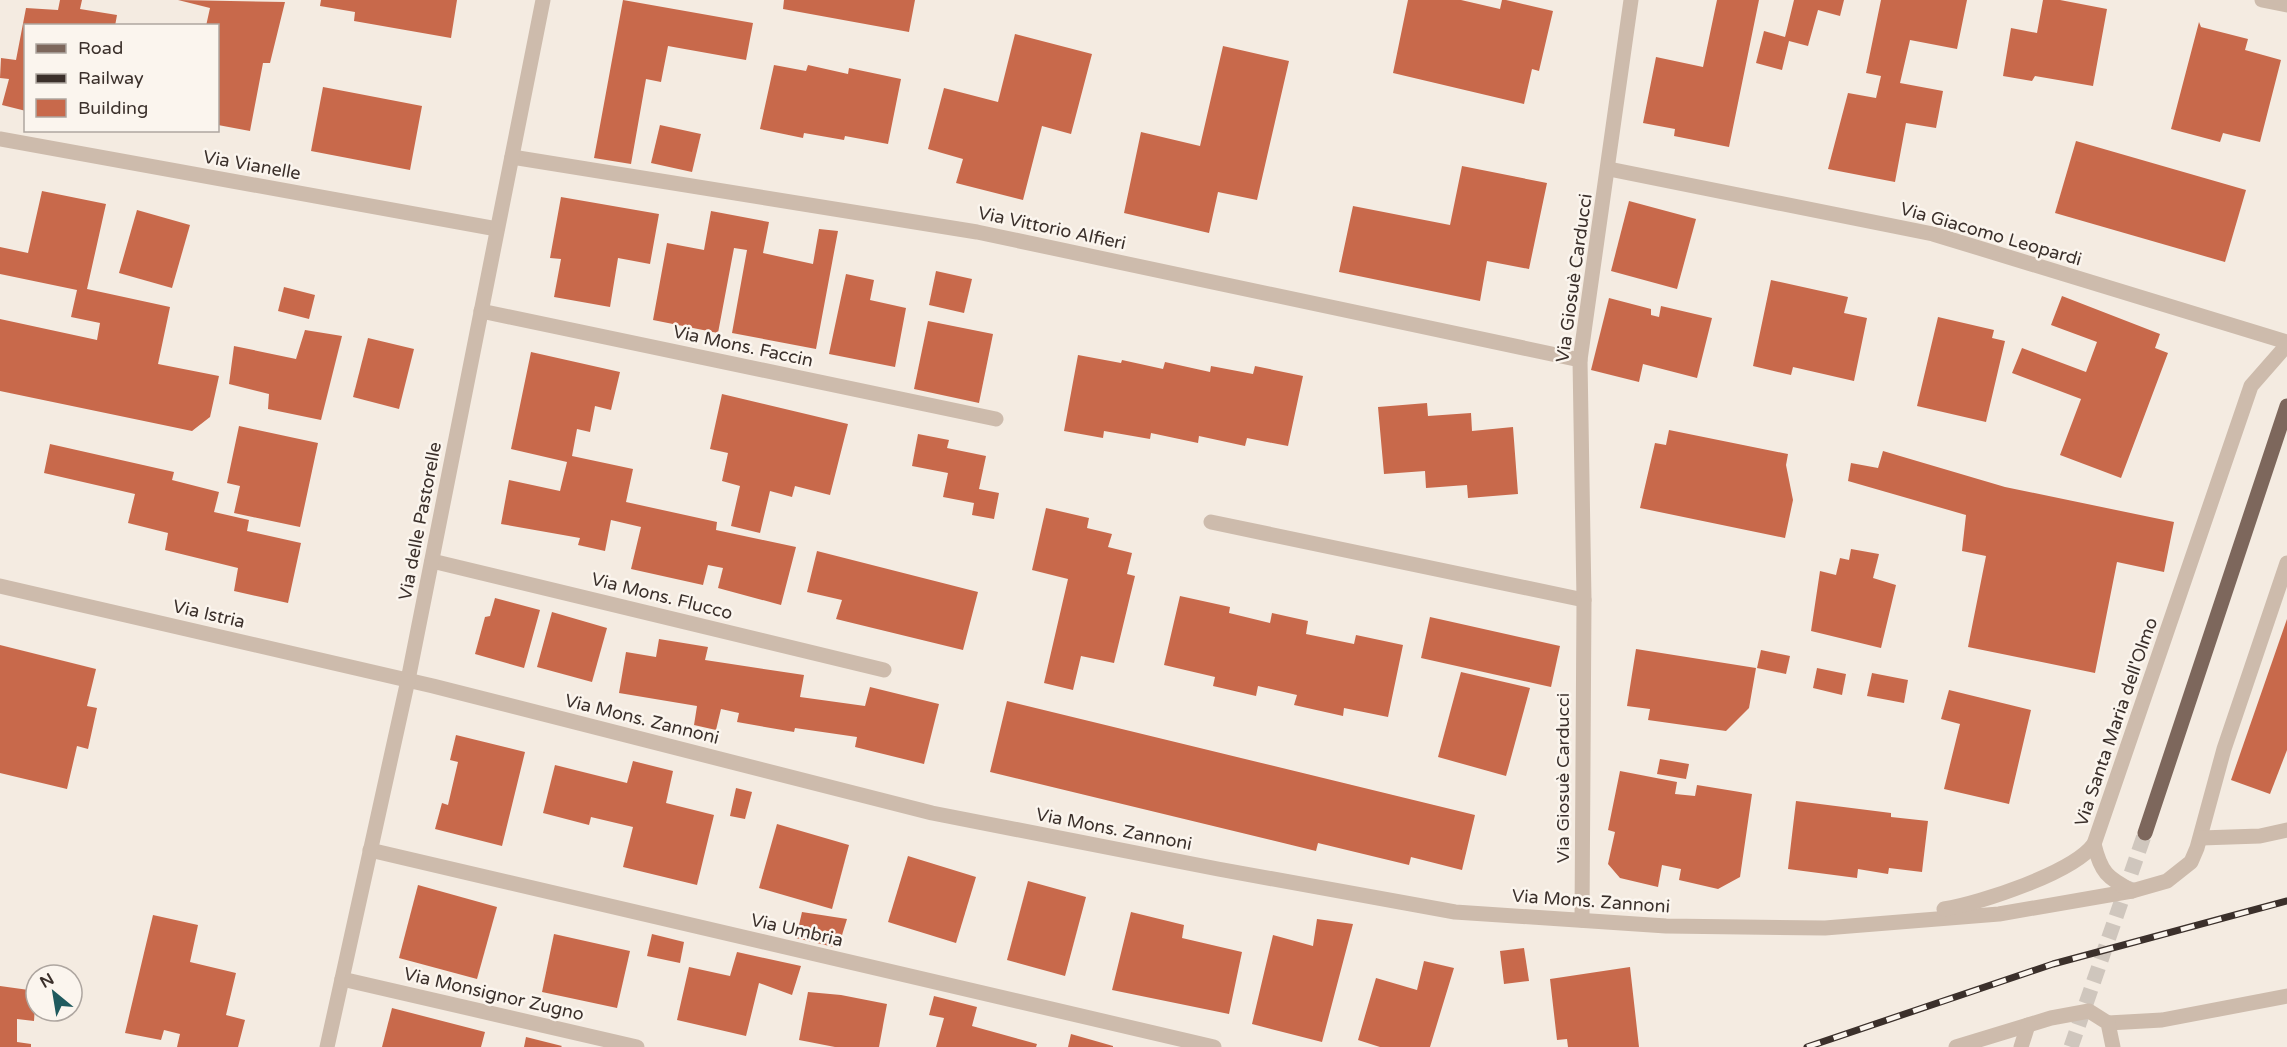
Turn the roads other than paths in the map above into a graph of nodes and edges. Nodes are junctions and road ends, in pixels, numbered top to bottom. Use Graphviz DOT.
graph roads {
  1 [pos="543,0"];
  2 [pos="1631,0"];
  3 [pos="2262,0"];
  4 [pos="2287,5"];
  5 [pos="0,139"];
  6 [pos="512,157"];
  7 [pos="1609,169"];
  8 [pos="497,229"];
  9 [pos="481,311"];
  10 [pos="2287,344"];
  11 [pos="1580,360"];
  12 [pos="2287,406"];
  13 [pos="996,419"];
  14 [pos="1211,522"];
  15 [pos="432,561"];
  16 [pos="2287,562"];
  17 [pos="0,586"];
  18 [pos="1584,600"];
  19 [pos="884,670"];
  20 [pos="408,680"];
  21 [pos="2287,830"];
  22 [pos="2145,833"];
  23 [pos="2201,838"];
  24 [pos="2094,844"];
  25 [pos="370,850"];
  26 [pos="2132,891"];
  27 [pos="1582,920"];
  28 [pos="1826,928"];
  29 [pos="342,979"];
  30 [pos="2287,996"];
  31 [pos="2108,1023"];
  32 [pos="2028,1025"];
  33 [pos="327,1047"];
  34 [pos="636,1047"];
  35 [pos="1214,1047"];
  36 [pos="1956,1047"];
  37 [pos="2021,1047"];
  38 [pos="2113,1047"];
  1 -- 6 [label="street, Via delle Pastorelle"];
  2 -- 7 [label="street, Via Giosuè Carducci"];
  3 -- 4 [label="street"];
  5 -- 8 [label="street, Via Vianelle"];
  6 -- 8 [label="street, Via delle Pastorelle"];
  6 -- 11 [label="street, Via Vittorio Alfieri"];
  7 -- 10 [label="street, Via Giacomo Leopardi"];
  7 -- 11 [label="street, Via Giosuè Carducci"];
  8 -- 9 [label="street, Via delle Pastorelle"];
  9 -- 13 [label="street, Via Mons. Faccin"];
  9 -- 15 [label="street, Via delle Pastorelle"];
  10 -- 24 [label="street, Via Santa Maria dell'Olmo"];
  11 -- 18 [label="street, Via Giosuè Carducci"];
  12 -- 22 [label="main road"];
  14 -- 18 [label="street"];
  15 -- 19 [label="street, Via Mons. Flucco"];
  15 -- 20 [label="street, Via delle Pastorelle"];
  16 -- 23 [label="street"];
  17 -- 20 [label="street, Via Istria"];
  18 -- 27 [label="street, Via Giosuè Carducci"];
  20 -- 25 [label="street, Via delle Pastorelle"];
  20 -- 27 [label="street, Via Mons. Zannoni"];
  21 -- 23 [label="street"];
  23 -- 26 [label="street"];
  24 -- 26 [label="street"];
  24 -- 28 [label="street, Via Santa Maria dell'Olmo"];
  25 -- 29 [label="street, Via delle Pastorelle"];
  25 -- 35 [label="street, Via Umbria"];
  26 -- 28 [label="street"];
  27 -- 28 [label="street, Via Mons. Zannoni"];
  29 -- 33 [label="street, Via delle Pastorelle"];
  29 -- 34 [label="street, Via Monsignor Zugno"];
  30 -- 31 [label="street"];
  31 -- 32 [label="street"];
  31 -- 38 [label="street"];
  32 -- 36 [label="street"];
  32 -- 37 [label="street"];
}
